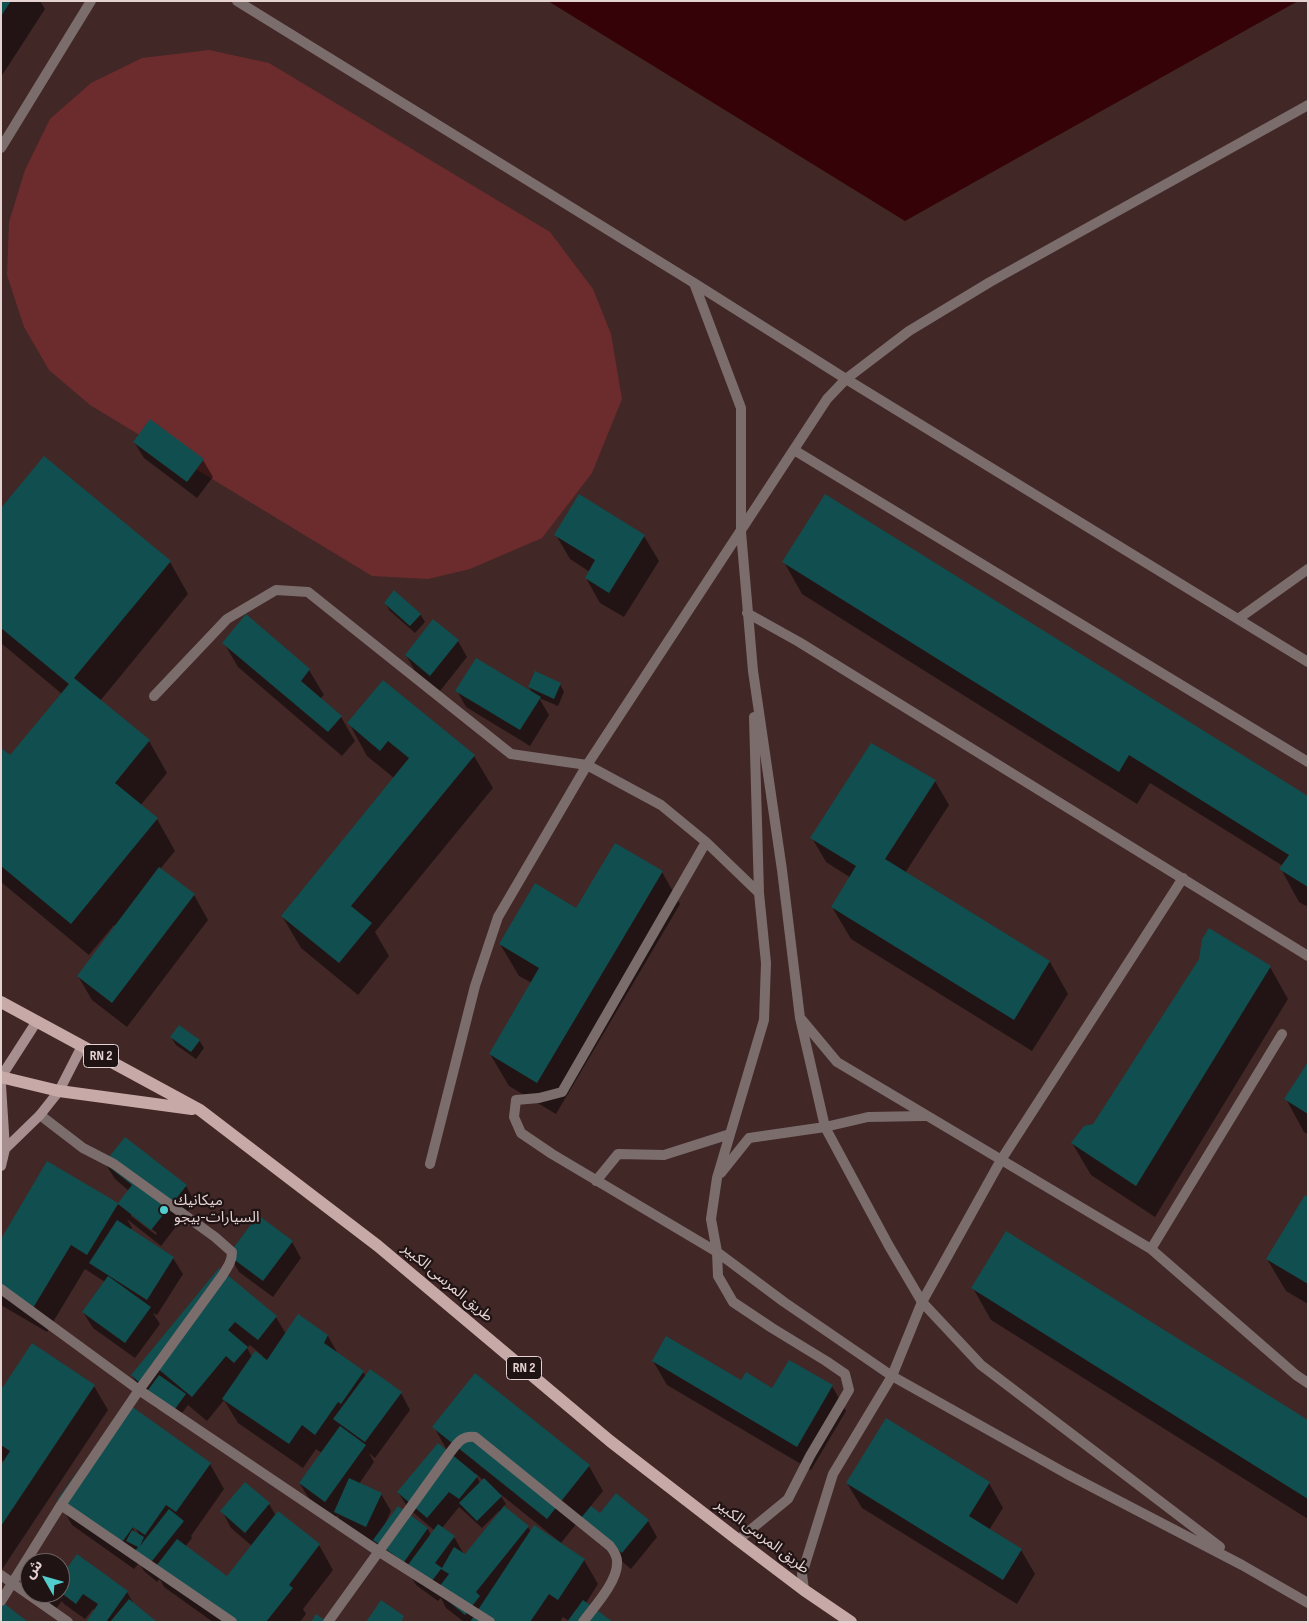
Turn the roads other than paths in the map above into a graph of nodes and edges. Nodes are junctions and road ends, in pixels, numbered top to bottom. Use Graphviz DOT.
graph roads {
  1 [pos="91,1"];
  2 [pos="237,1"];
  3 [pos="1308,105"];
  4 [pos="1,148"];
  5 [pos="694,283"];
  6 [pos="846,379"];
  7 [pos="794,450"];
  8 [pos="740,532"];
  9 [pos="1308,569"];
  10 [pos="748,613"];
  11 [pos="1238,619"];
  12 [pos="1308,662"];
  13 [pos="753,671"];
  14 [pos="154,696"];
  15 [pos="1308,762"];
  16 [pos="587,765"];
  17 [pos="706,842"];
  18 [pos="1183,878"];
  19 [pos="759,893"];
  20 [pos="1308,956"];
  21 [pos="1,1002"];
  22 [pos="800,1018"];
  23 [pos="37,1022"];
  24 [pos="1282,1034"];
  25 [pos="82,1046"];
  26 [pos="1,1077"];
  27 [pos="1,1085"];
  28 [pos="59,1091"];
  29 [pos="200,1110"];
  30 [pos="40,1115"];
  31 [pos="925,1116"];
  32 [pos="825,1127"];
  33 [pos="730,1134"];
  34 [pos="5,1149"];
  35 [pos="1001,1160"];
  36 [pos="430,1164"];
  37 [pos="1,1166"];
  38 [pos="717,1178"];
  39 [pos="596,1181"];
  40 [pos="1151,1249"];
  41 [pos="717,1252"];
  42 [pos="1,1289"];
  43 [pos="922,1302"];
  44 [pos="892,1376"];
  45 [pos="1308,1383"];
  46 [pos="139,1390"];
  47 [pos="62,1505"];
  48 [pos="738,1540"];
  49 [pos="378,1551"];
  50 [pos="1242,1564"];
  51 [pos="1,1575"];
  52 [pos="11,1583"];
  53 [pos="804,1590"];
  54 [pos="1,1602"];
  55 [pos="1308,1603"];
  56 [pos="68,1622"];
  57 [pos="232,1622"];
  58 [pos="328,1622"];
  59 [pos="490,1622"];
  60 [pos="583,1622"];
  61 [pos="851,1622"];
  1 -- 4 [label="street"];
  2 -- 5 [label="street"];
  3 -- 6 [label="street"];
  5 -- 6 [label="street"];
  5 -- 8 [label="street"];
  6 -- 7 [label="street"];
  6 -- 11 [label="street"];
  7 -- 8 [label="street"];
  7 -- 15 [label="street"];
  8 -- 10 [label="street"];
  8 -- 16 [label="street"];
  9 -- 11 [label="street"];
  10 -- 13 [label="street"];
  10 -- 18 [label="street"];
  11 -- 12 [label="street"];
  13 -- 19 [label="street"];
  13 -- 22 [label="street"];
  14 -- 16 [label="street"];
  16 -- 17 [label="street"];
  16 -- 36 [label="street"];
  17 -- 19 [label="street"];
  17 -- 39 [label="street"];
  18 -- 20 [label="street"];
  18 -- 35 [label="street"];
  19 -- 33 [label="street"];
  21 -- 23 [label="main road, طريق المرسى الكبير / RN 2"];
  22 -- 31 [label="street"];
  22 -- 32 [label="street"];
  23 -- 25 [label="main road, طريق المرسى الكبير / RN 2"];
  23 -- 26 [label="main road"];
  24 -- 40 [label="street"];
  25 -- 28 [label="main road"];
  25 -- 29 [label="main road, طريق المرسى الكبير / RN 2"];
  26 -- 28 [label="main road, RN 2"];
  27 -- 34 [label="main road"];
  28 -- 29 [label="main road, RN 2"];
  28 -- 30 [label="main road"];
  29 -- 48 [label="main road, طريق المرسى الكبير / RN 2"];
  30 -- 34 [label="main road"];
  30 -- 46 [label="street"];
  31 -- 32 [label="street"];
  31 -- 35 [label="street"];
  32 -- 38 [label="street"];
  32 -- 43 [label="street"];
  33 -- 38 [label="street"];
  33 -- 39 [label="street"];
  34 -- 37 [label="main road"];
  35 -- 40 [label="street"];
  35 -- 43 [label="street"];
  38 -- 41 [label="street"];
  39 -- 41 [label="street"];
  40 -- 45 [label="street"];
  41 -- 44 [label="street"];
  41 -- 48 [label="street"];
  42 -- 46 [label="street"];
  43 -- 44 [label="street"];
  43 -- 50 [label="street"];
  44 -- 50 [label="street"];
  44 -- 53 [label="street"];
  46 -- 47 [label="street"];
  46 -- 49 [label="street"];
  47 -- 52 [label="street"];
  47 -- 57 [label="street"];
  48 -- 53 [label="main road, طريق المرسى الكبير / RN 2"];
  49 -- 58 [label="street"];
  49 -- 59 [label="street"];
  49 -- 60 [label="street"];
  50 -- 55 [label="street"];
  51 -- 52 [label="street"];
  52 -- 54 [label="street"];
  52 -- 56 [label="street"];
  53 -- 61 [label="main road, طريق المرسى الكبير / RN 2"];
}
